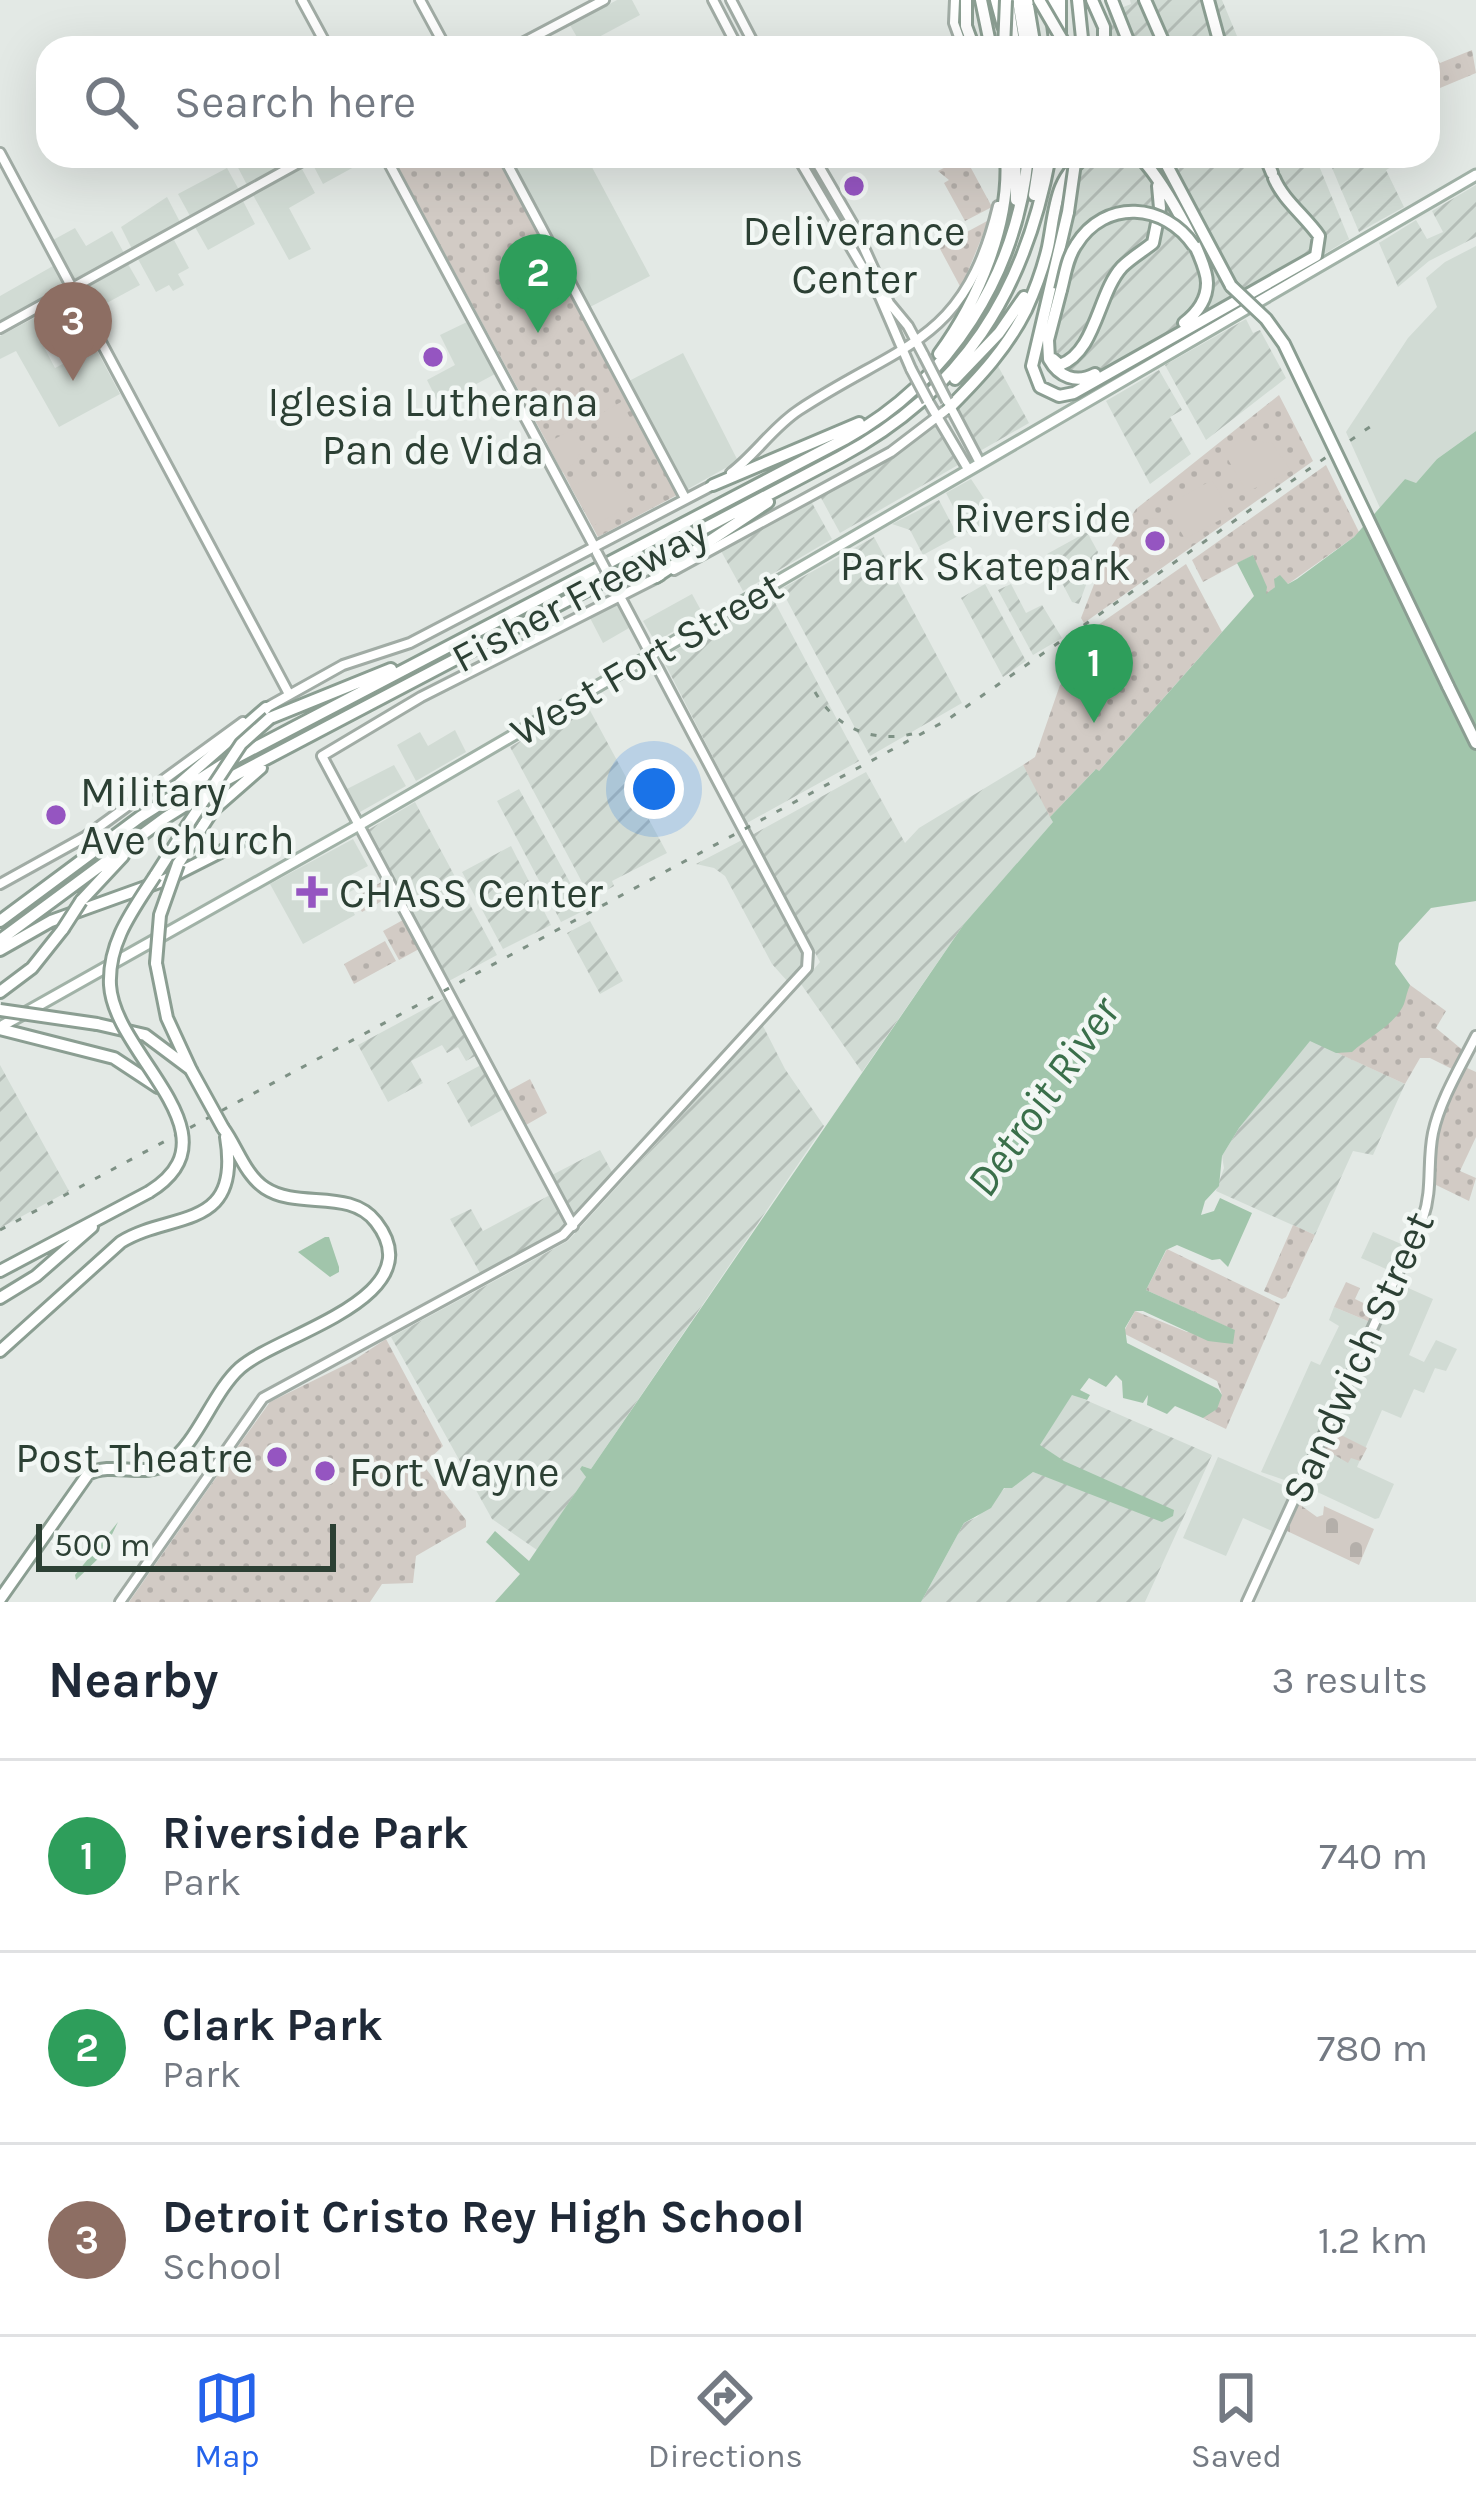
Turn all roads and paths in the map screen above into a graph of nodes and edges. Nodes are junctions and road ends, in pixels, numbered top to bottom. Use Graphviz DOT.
graph roads {
  1 [pos="302,0"];
  2 [pos="420,0"];
  3 [pos="604,0"];
  4 [pos="712,0"];
  5 [pos="731,0"];
  6 [pos="955,0"];
  7 [pos="966,0"];
  8 [pos="981,0"];
  9 [pos="996,0"];
  10 [pos="1007,0"];
  11 [pos="1018,0"];
  12 [pos="1027,0"];
  13 [pos="1039,0"];
  14 [pos="1050,0"];
  15 [pos="1060,0"];
  16 [pos="1078,0"];
  17 [pos="1092,0"];
  18 [pos="1144,0"];
  19 [pos="1208,0"];
  20 [pos="1117,4"];
  21 [pos="322,36"];
  22 [pos="440,36"];
  23 [pos="536,36"];
  24 [pos="732,36"];
  25 [pos="750,36"];
  26 [pos="959,36"];
  27 [pos="970,36"];
  28 [pos="989,36"];
  29 [pos="1006,36"];
  30 [pos="1008,36"];
  31 [pos="1024,36"];
  32 [pos="1033,36"];
  33 [pos="1056,36"];
  34 [pos="1058,36"];
  35 [pos="1061,36"];
  36 [pos="1082,36"];
  37 [pos="1105,36"];
  38 [pos="1110,36"];
  39 [pos="1127,36"];
  40 [pos="1160,36"];
  41 [pos="1218,36"];
  42 [pos="0,154"];
  43 [pos="289,168"];
  44 [pos="391,168"];
  45 [pos="509,168"];
  46 [pos="804,168"];
  47 [pos="820,168"];
  48 [pos="1012,168"];
  49 [pos="1013,168"];
  50 [pos="1016,168"];
  51 [pos="1018,168"];
  52 [pos="1038,168"];
  53 [pos="1047,168"];
  54 [pos="1074,168"];
  55 [pos="1074,168"];
  56 [pos="1151,168"];
  57 [pos="1151,168"];
  58 [pos="1170,168"];
  59 [pos="1172,168"];
  60 [pos="1270,168"];
  61 [pos="1476,175"];
  62 [pos="1182,196"];
  63 [pos="1053,219"];
  64 [pos="1003,262"];
  65 [pos="867,268"];
  66 [pos="1231,286"];
  67 [pos="72,288"];
  68 [pos="1059,289"];
  69 [pos="1007,290"];
  70 [pos="0,328"];
  71 [pos="917,343"];
  72 [pos="903,352"];
  73 [pos="907,395"];
  74 [pos="949,404"];
  75 [pos="919,406"];
  76 [pos="935,414"];
  77 [pos="944,431"];
  78 [pos="840,457"];
  79 [pos="977,458"];
  80 [pos="968,470"];
  81 [pos="713,485"];
  82 [pos="686,498"];
  83 [pos="596,550"];
  84 [pos="656,578"];
  85 [pos="617,591"];
  86 [pos="433,653"];
  87 [pos="651,654"];
  88 [pos="289,694"];
  89 [pos="268,713"];
  90 [pos="302,739"];
  91 [pos="1476,743"];
  92 [pos="146,813"];
  93 [pos="165,818"];
  94 [pos="359,825"];
  95 [pos="240,842"];
  96 [pos="0,884"];
  97 [pos="3,918"];
  98 [pos="0,940"];
  99 [pos="0,950"];
  100 [pos="0,992"];
  101 [pos="0,1010"];
  102 [pos="0,1028"];
  103 [pos="1475,1038"];
  104 [pos="191,1070"];
  105 [pos="164,1092"];
  106 [pos="223,1128"];
  107 [pos="114,1210"];
  108 [pos="573,1226"];
  109 [pos="0,1271"];
  110 [pos="0,1298"];
  111 [pos="0,1351"];
  112 [pos="0,1600"];
  113 [pos="120,1602"];
  114 [pos="1247,1602"];
  1 -- 21 [label="street"];
  2 -- 22 [label="street"];
  3 -- 23 [label="street"];
  4 -- 24 [label="street"];
  5 -- 25 [label="street"];
  6 -- 26 [label="street"];
  7 -- 27 [label="highway"];
  8 -- 28 [label="highway"];
  9 -- 29 [label="highway"];
  10 -- 30 [label="highway, bridge"];
  11 -- 31 [label="highway"];
  12 -- 32 [label="highway"];
  13 -- 33 [label="highway, bridge"];
  14 -- 34 [label="highway"];
  15 -- 35 [label="highway"];
  16 -- 36 [label="highway"];
  17 -- 37 [label="highway"];
  18 -- 40 [label="highway"];
  19 -- 41 [label="highway"];
  20 -- 38 [label="highway"];
  20 -- 39 [label="highway"];
  42 -- 67 [label="street"];
  43 -- 67 [label="street"];
  44 -- 83 [label="street"];
  45 -- 82 [label="street"];
  46 -- 65 [label="street"];
  47 -- 65 [label="street"];
  48 -- 71 [label="street"];
  49 -- 73 [label="highway"];
  50 -- 64 [label="highway"];
  51 -- 64 [label="highway, Fisher Freeway"];
  52 -- 69 [label="highway"];
  53 -- 69 [label="highway, Fisher Freeway"];
  54 -- 68 [label="highway, bridge"];
  55 -- 63 [label="highway"];
  56 -- 68 [label="highway"];
  57 -- 68 [label="highway"];
  58 -- 62 [label="highway"];
  59 -- 62 [label="highway"];
  60 -- 68 [label="highway"];
  61 -- 79 [label="main road, West Fort Street"];
  62 -- 66 [label="highway"];
  63 -- 74 [label="highway"];
  63 -- 75 [label="highway"];
  64 -- 73 [label="highway, Fisher Freeway"];
  65 -- 71 [label="street"];
  65 -- 72 [label="street"];
  66 -- 68 [label="highway, bridge"];
  66 -- 91 [label="highway, bridge"];
  67 -- 70 [label="street"];
  67 -- 88 [label="street"];
  69 -- 75 [label="highway, Fisher Freeway"];
  71 -- 72 [label="street"];
  71 -- 74 [label="street, bridge"];
  72 -- 76 [label="street, bridge"];
  72 -- 81 [label="street"];
  73 -- 81 [label="highway"];
  73 -- 86 [label="highway, Fisher Freeway"];
  74 -- 76 [label="street"];
  74 -- 79 [label="street"];
  75 -- 78 [label="highway, Fisher Freeway"];
  76 -- 77 [label="street"];
  76 -- 84 [label="street"];
  77 -- 79 [label="street"];
  77 -- 80 [label="street"];
  78 -- 84 [label="highway"];
  78 -- 90 [label="highway, Fisher Freeway"];
  79 -- 80 [label="main road, West Fort Street"];
  80 -- 87 [label="main road, West Fort Street"];
  81 -- 82 [label="street"];
  82 -- 83 [label="street"];
  83 -- 85 [label="street, bridge"];
  83 -- 88 [label="street"];
  84 -- 85 [label="street"];
  85 -- 87 [label="street"];
  85 -- 94 [label="street"];
  86 -- 89 [label="highway"];
  86 -- 92 [label="highway, Fisher Freeway"];
  87 -- 94 [label="main road, West Fort Street"];
  87 -- 108 [label="street"];
  88 -- 89 [label="street"];
  89 -- 92 [label="highway"];
  89 -- 96 [label="street"];
  89 -- 105 [label="highway, bridge"];
  90 -- 93 [label="highway, Fisher Freeway"];
  90 -- 104 [label="highway, bridge"];
  92 -- 97 [label="highway, Fisher Freeway"];
  93 -- 98 [label="highway, Fisher Freeway"];
  93 -- 100 [label="highway, bridge"];
  94 -- 102 [label="main road, West Fort Street"];
  94 -- 108 [label="street"];
  95 -- 99 [label="highway"];
  101 -- 104 [label="highway, bridge"];
  102 -- 105 [label="highway"];
  103 -- 114 [label="street, Sandwich Street"];
  104 -- 106 [label="highway, bridge"];
  105 -- 107 [label="highway, bridge"];
  106 -- 111 [label="highway"];
  106 -- 112 [label="highway"];
  107 -- 109 [label="highway"];
  107 -- 110 [label="highway"];
  108 -- 113 [label="street"];
}
